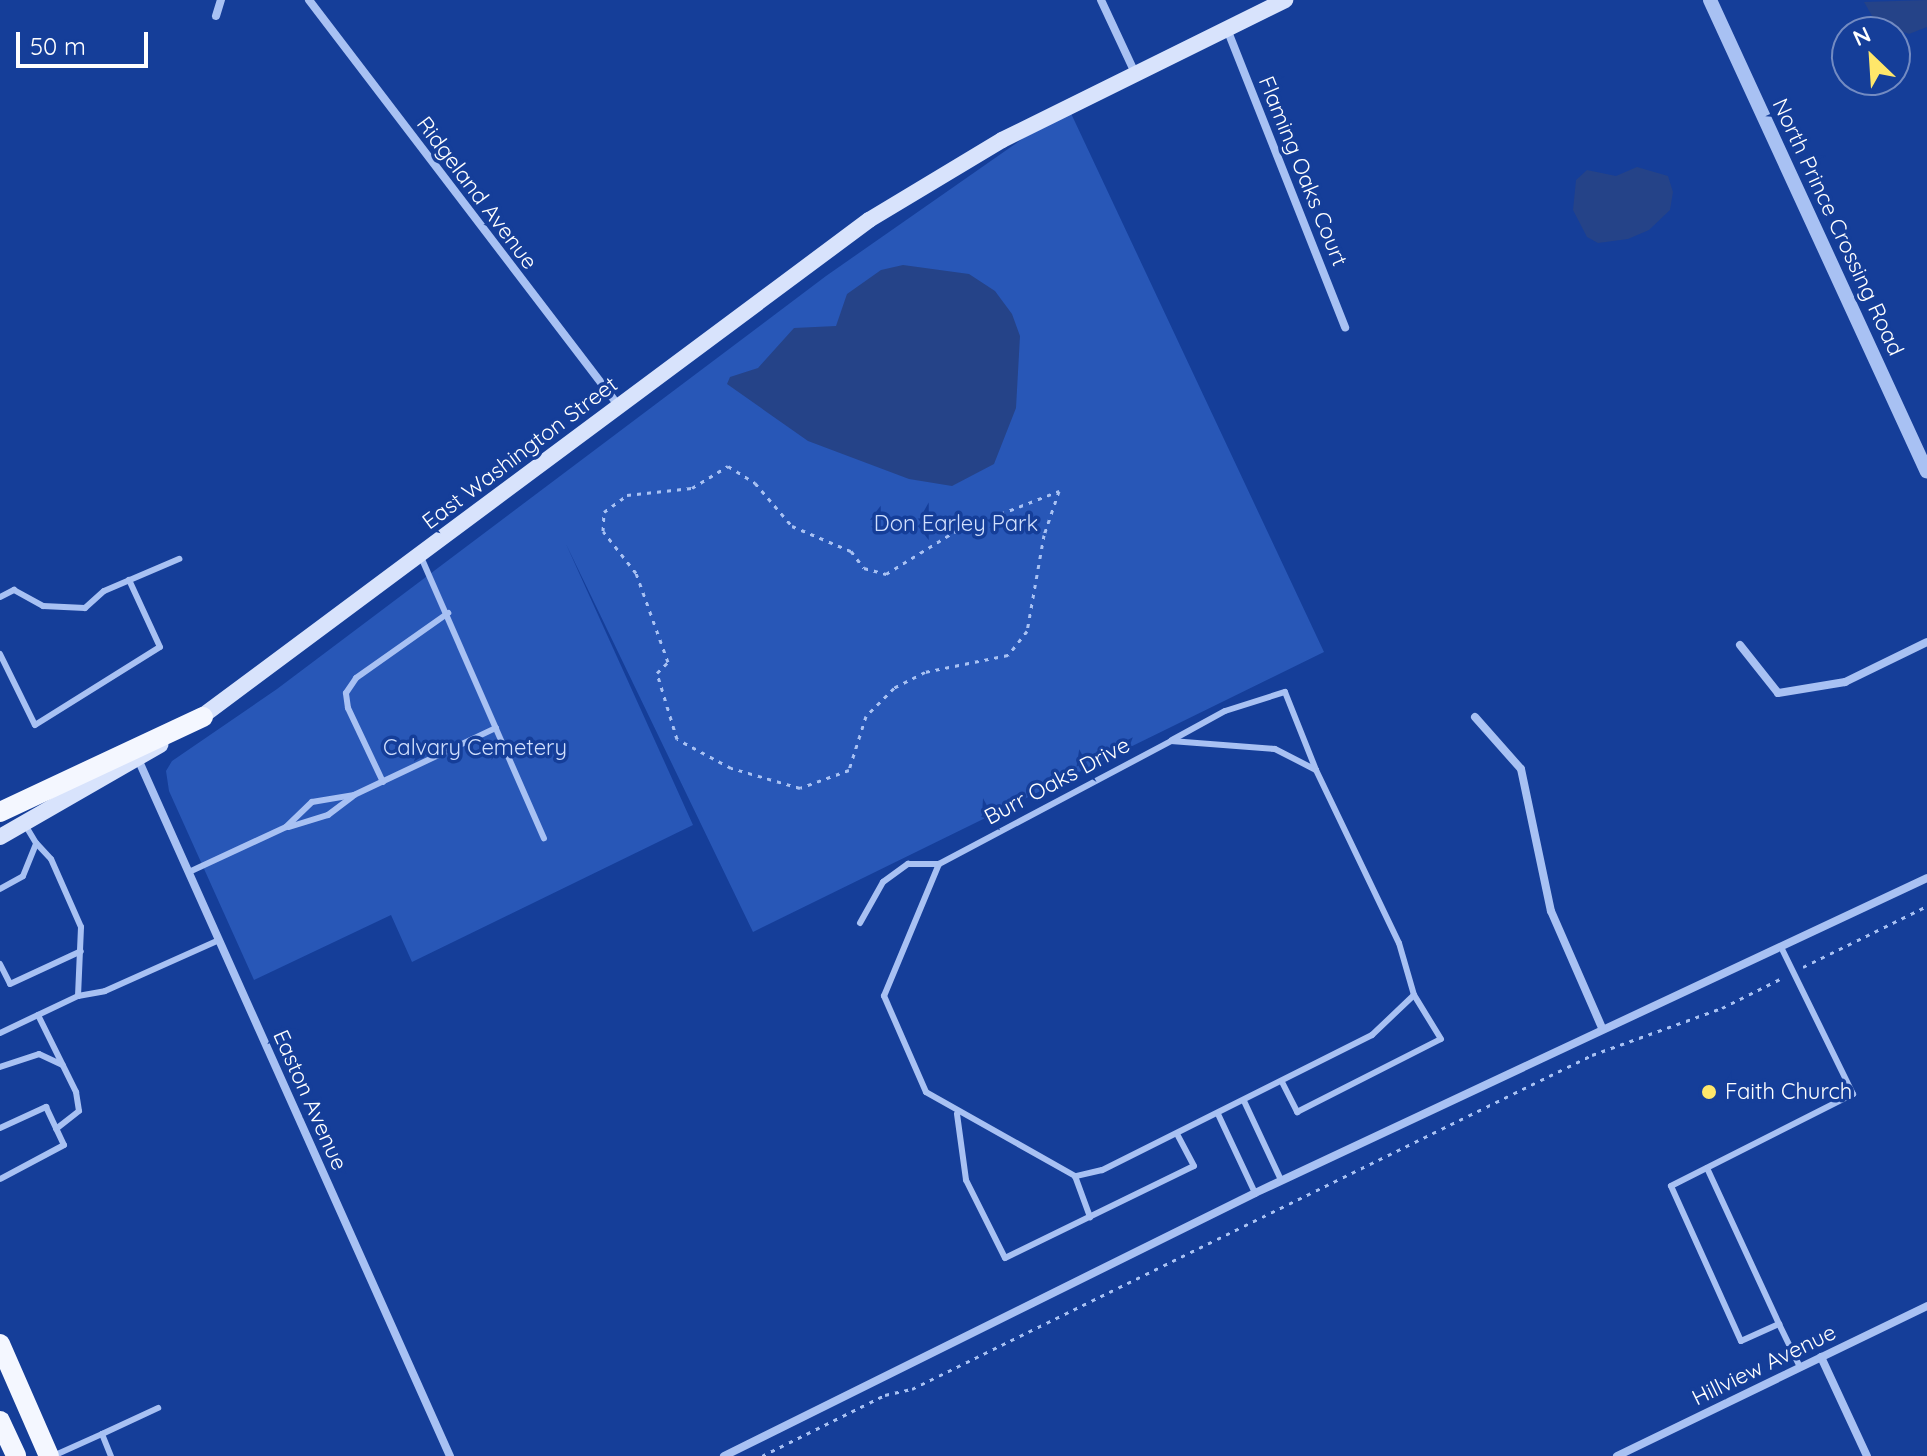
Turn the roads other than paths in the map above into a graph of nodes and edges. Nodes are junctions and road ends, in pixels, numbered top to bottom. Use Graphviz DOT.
graph roads {
  1 [pos="221,0"];
  2 [pos="309,0"];
  3 [pos="1101,0"];
  4 [pos="1285,0"];
  5 [pos="1710,0"];
  6 [pos="216,16"];
  7 [pos="1227,29"];
  8 [pos="1135,73"];
  9 [pos="1345,327"];
  10 [pos="618,405"];
  11 [pos="1927,472"];
  12 [pos="421,557"];
  13 [pos="179,559"];
  14 [pos="129,580"];
  15 [pos="0,597"];
  16 [pos="448,613"];
  17 [pos="1927,642"];
  18 [pos="1740,645"];
  19 [pos="0,654"];
  20 [pos="203,717"];
  21 [pos="1475,717"];
  22 [pos="496,728"];
  23 [pos="1171,741"];
  24 [pos="138,759"];
  25 [pos="1316,770"];
  26 [pos="383,782"];
  27 [pos="354,795"];
  28 [pos="0,812"];
  29 [pos="25,825"];
  30 [pos="286,827"];
  31 [pos="0,837"];
  32 [pos="544,838"];
  33 [pos="36,843"];
  34 [pos="939,864"];
  35 [pos="189,872"];
  36 [pos="1927,878"];
  37 [pos="0,889"];
  38 [pos="860,923"];
  39 [pos="219,940"];
  40 [pos="1781,947"];
  41 [pos="81,951"];
  42 [pos="0,964"];
  43 [pos="1414,995"];
  44 [pos="78,996"];
  45 [pos="38,1015"];
  46 [pos="1602,1028"];
  47 [pos="0,1033"];
  48 [pos="63,1065"];
  49 [pos="0,1067"];
  50 [pos="1282,1082"];
  51 [pos="1244,1101"];
  52 [pos="957,1114"];
  53 [pos="1218,1114"];
  54 [pos="0,1128"];
  55 [pos="56,1129"];
  56 [pos="1177,1134"];
  57 [pos="1707,1168"];
  58 [pos="1075,1176"];
  59 [pos="0,1179"];
  60 [pos="1281,1180"];
  61 [pos="1255,1193"];
  62 [pos="1090,1217"];
  63 [pos="1927,1306"];
  64 [pos="1779,1324"];
  65 [pos="0,1344"];
  66 [pos="1821,1357"];
  67 [pos="1800,1367"];
  68 [pos="158,1408"];
  69 [pos="0,1421"];
  70 [pos="102,1434"];
  71 [pos="16,1456"];
  72 [pos="51,1456"];
  73 [pos="111,1456"];
  74 [pos="450,1456"];
  75 [pos="724,1456"];
  76 [pos="1617,1456"];
  77 [pos="1867,1456"];
  1 -- 6 [label="street"];
  2 -- 10 [label="street, Ridgeland Avenue"];
  3 -- 8 [label="street"];
  4 -- 7 [label="main road, East Washington Street"];
  5 -- 11 [label="street, North Prince Crossing Road"];
  7 -- 8 [label="main road, East Washington Street"];
  7 -- 9 [label="street, Flaming Oaks Court"];
  8 -- 10 [label="main road, East Washington Street"];
  10 -- 12 [label="main road, East Washington Street"];
  12 -- 16 [label="lane"];
  12 -- 20 [label="main road, East Washington Street"];
  13 -- 14 [label="lane"];
  14 -- 15 [label="lane"];
  14 -- 19 [label="lane"];
  16 -- 22 [label="lane"];
  16 -- 26 [label="lane"];
  17 -- 18 [label="street"];
  20 -- 24 [label="main road, East Washington Street"];
  20 -- 28 [label="main road"];
  21 -- 46 [label="street"];
  22 -- 26 [label="lane"];
  22 -- 32 [label="lane"];
  23 -- 25 [label="lane"];
  23 -- 25 [label="lane, Burr Oaks Drive"];
  23 -- 34 [label="lane, Burr Oaks Drive"];
  24 -- 29 [label="main road, East Washington Street"];
  24 -- 35 [label="street, Easton Avenue"];
  25 -- 43 [label="lane"];
  26 -- 27 [label="lane"];
  27 -- 30 [label="lane"];
  27 -- 30 [label="lane"];
  29 -- 31 [label="main road, East Washington Street"];
  29 -- 33 [label="lane"];
  30 -- 35 [label="lane"];
  33 -- 37 [label="lane"];
  33 -- 41 [label="lane"];
  34 -- 38 [label="lane"];
  34 -- 52 [label="lane"];
  35 -- 39 [label="street, Easton Avenue"];
  36 -- 40 [label="street"];
  39 -- 44 [label="lane"];
  39 -- 74 [label="street, Easton Avenue"];
  40 -- 46 [label="street"];
  40 -- 57 [label="lane"];
  41 -- 42 [label="lane"];
  41 -- 44 [label="lane"];
  43 -- 50 [label="lane"];
  43 -- 50 [label="lane"];
  44 -- 45 [label="lane"];
  45 -- 47 [label="lane"];
  45 -- 48 [label="lane"];
  46 -- 60 [label="street"];
  48 -- 49 [label="lane"];
  48 -- 55 [label="lane"];
  50 -- 51 [label="lane"];
  51 -- 53 [label="lane"];
  51 -- 60 [label="lane"];
  52 -- 58 [label="lane"];
  52 -- 62 [label="lane"];
  53 -- 56 [label="lane"];
  53 -- 61 [label="lane"];
  54 -- 55 [label="lane"];
  55 -- 59 [label="lane"];
  56 -- 58 [label="lane"];
  56 -- 62 [label="lane"];
  57 -- 64 [label="lane"];
  57 -- 64 [label="lane"];
  58 -- 62 [label="lane"];
  60 -- 61 [label="street"];
  61 -- 75 [label="street"];
  63 -- 66 [label="street, Hillview Avenue"];
  64 -- 67 [label="lane"];
  65 -- 72 [label="main road"];
  66 -- 67 [label="street, Hillview Avenue"];
  66 -- 77 [label="street"];
  67 -- 76 [label="street, Hillview Avenue"];
  68 -- 70 [label="lane"];
  69 -- 71 [label="main road"];
  70 -- 72 [label="lane"];
  70 -- 73 [label="lane"];
}
